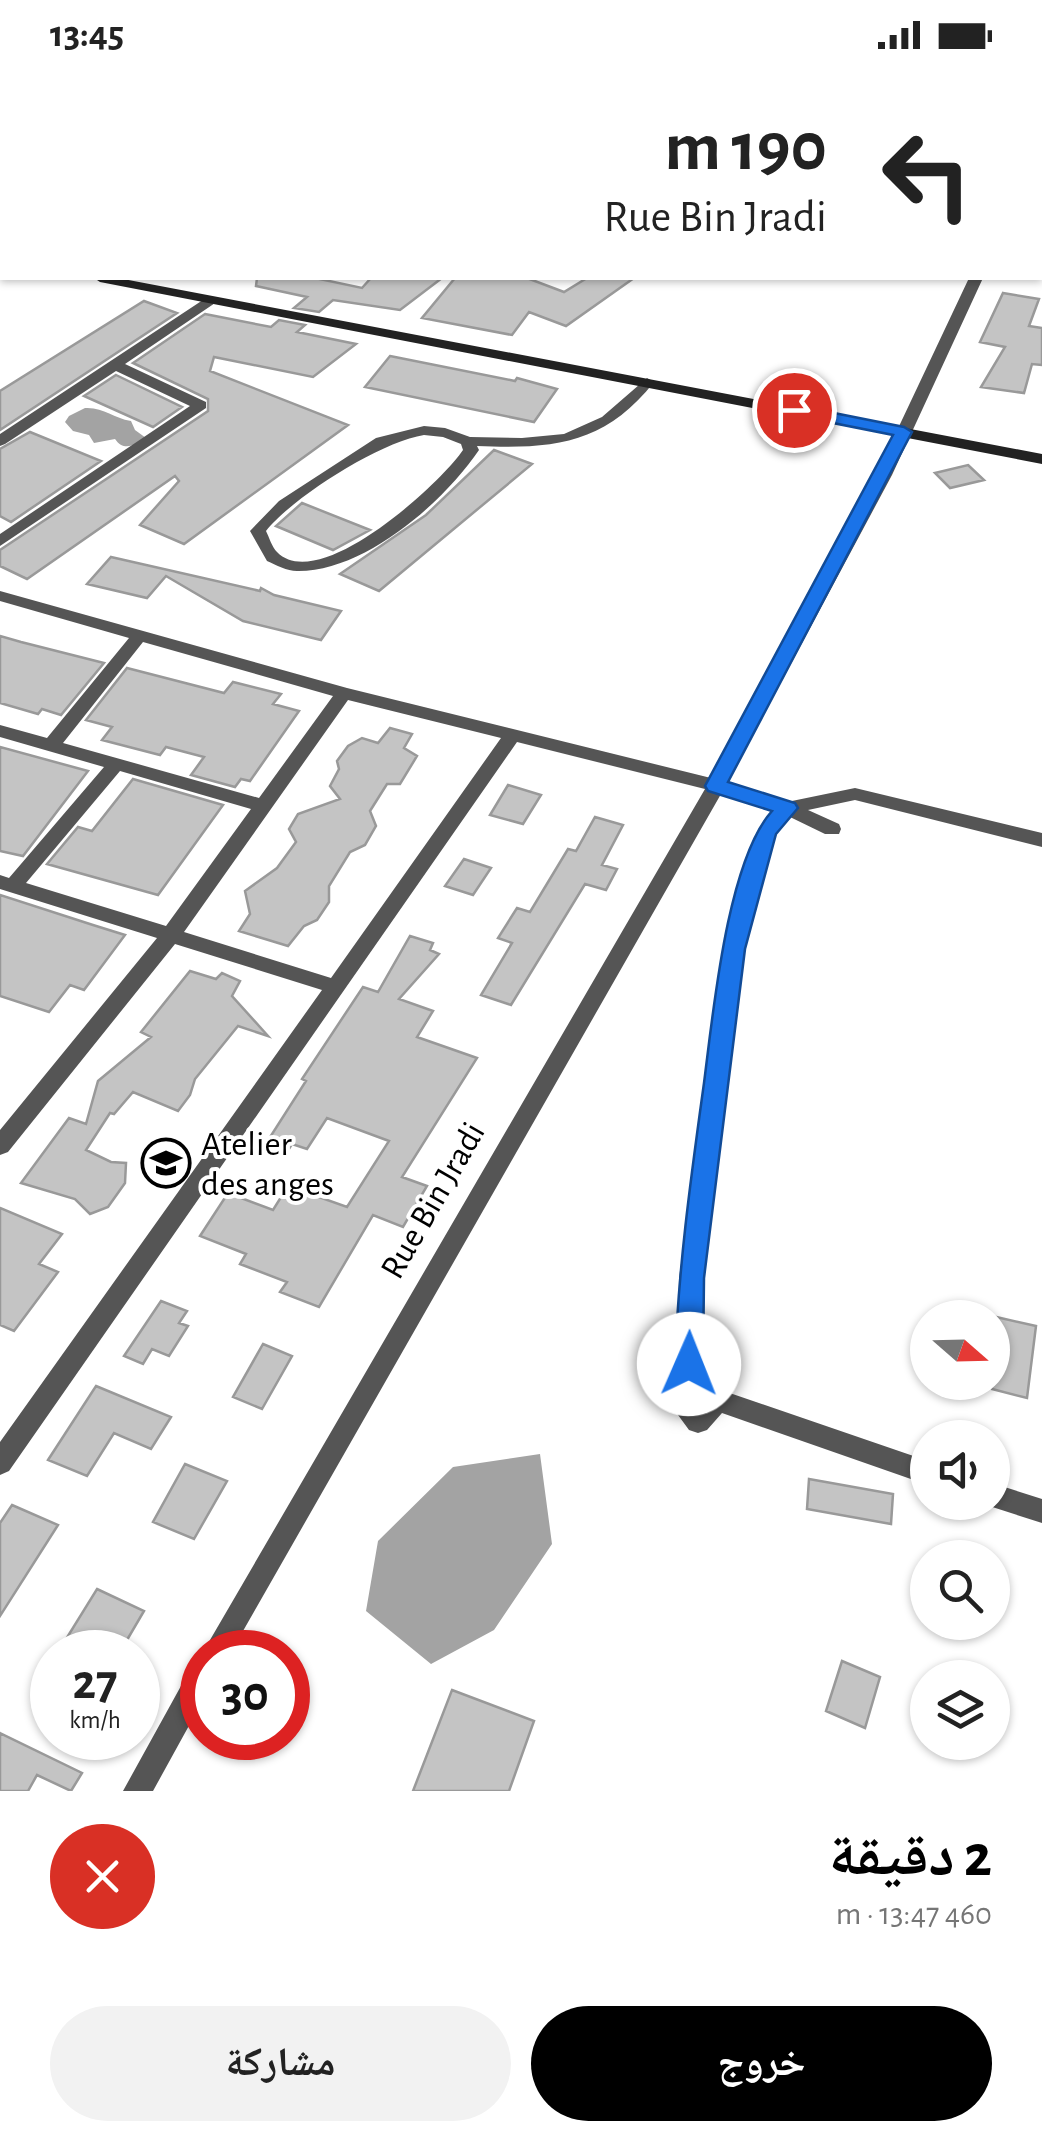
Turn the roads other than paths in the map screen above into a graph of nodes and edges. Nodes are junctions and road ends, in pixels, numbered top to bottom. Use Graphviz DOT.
graph roads {
  1 [pos="111,280"];
  2 [pos="975,280"];
  3 [pos="214,299"];
  4 [pos="115,365"];
  5 [pos="647,382"];
  6 [pos="904,432"];
  7 [pos="0,441"];
  8 [pos="468,441"];
  9 [pos="1042,459"];
  10 [pos="0,541"];
  11 [pos="0,596"];
  12 [pos="140,635"];
  13 [pos="344,693"];
  14 [pos="0,731"];
  15 [pos="514,736"];
  16 [pos="51,745"];
  17 [pos="116,764"];
  18 [pos="716,786"];
  19 [pos="264,806"];
  20 [pos="787,808"];
  21 [pos="832,829"];
  22 [pos="1042,840"];
  23 [pos="6,884"];
  24 [pos="170,936"];
  25 [pos="336,987"];
  26 [pos="4,1136"];
  27 [pos="0,1463"];
  28 [pos="910,1466"];
  29 [pos="1010,1501"];
  30 [pos="1042,1511"];
  31 [pos="229,1630"];
  32 [pos="180,1714"];
  33 [pos="136,1791"];
  1 -- 3 [label="street"];
  2 -- 6 [label="street, Rue Bin Jradi"];
  3 -- 4 [label="street"];
  3 -- 5 [label="street"];
  4 -- 7 [label="street"];
  4 -- 10 [label="street"];
  5 -- 6 [label="street"];
  5 -- 8 [label="street"];
  6 -- 9 [label="street"];
  6 -- 18 [label="street, Rue Bin Jradi"];
  8 -- 8 [label="street"];
  11 -- 12 [label="street"];
  12 -- 13 [label="street"];
  12 -- 16 [label="street"];
  13 -- 15 [label="street"];
  13 -- 19 [label="street"];
  14 -- 16 [label="street"];
  15 -- 18 [label="street"];
  15 -- 25 [label="street"];
  16 -- 17 [label="street"];
  17 -- 19 [label="street"];
  17 -- 23 [label="street"];
  18 -- 20 [label="street"];
  18 -- 31 [label="street, Rue Bin Jradi"];
  19 -- 24 [label="street"];
  20 -- 21 [label="street"];
  20 -- 22 [label="street"];
  20 -- 28 [label="street"];
  23 -- 24 [label="street"];
  24 -- 25 [label="street"];
  24 -- 26 [label="street"];
  25 -- 27 [label="street"];
  29 -- 30 [label="street"];
  32 -- 33 [label="street"];
}
